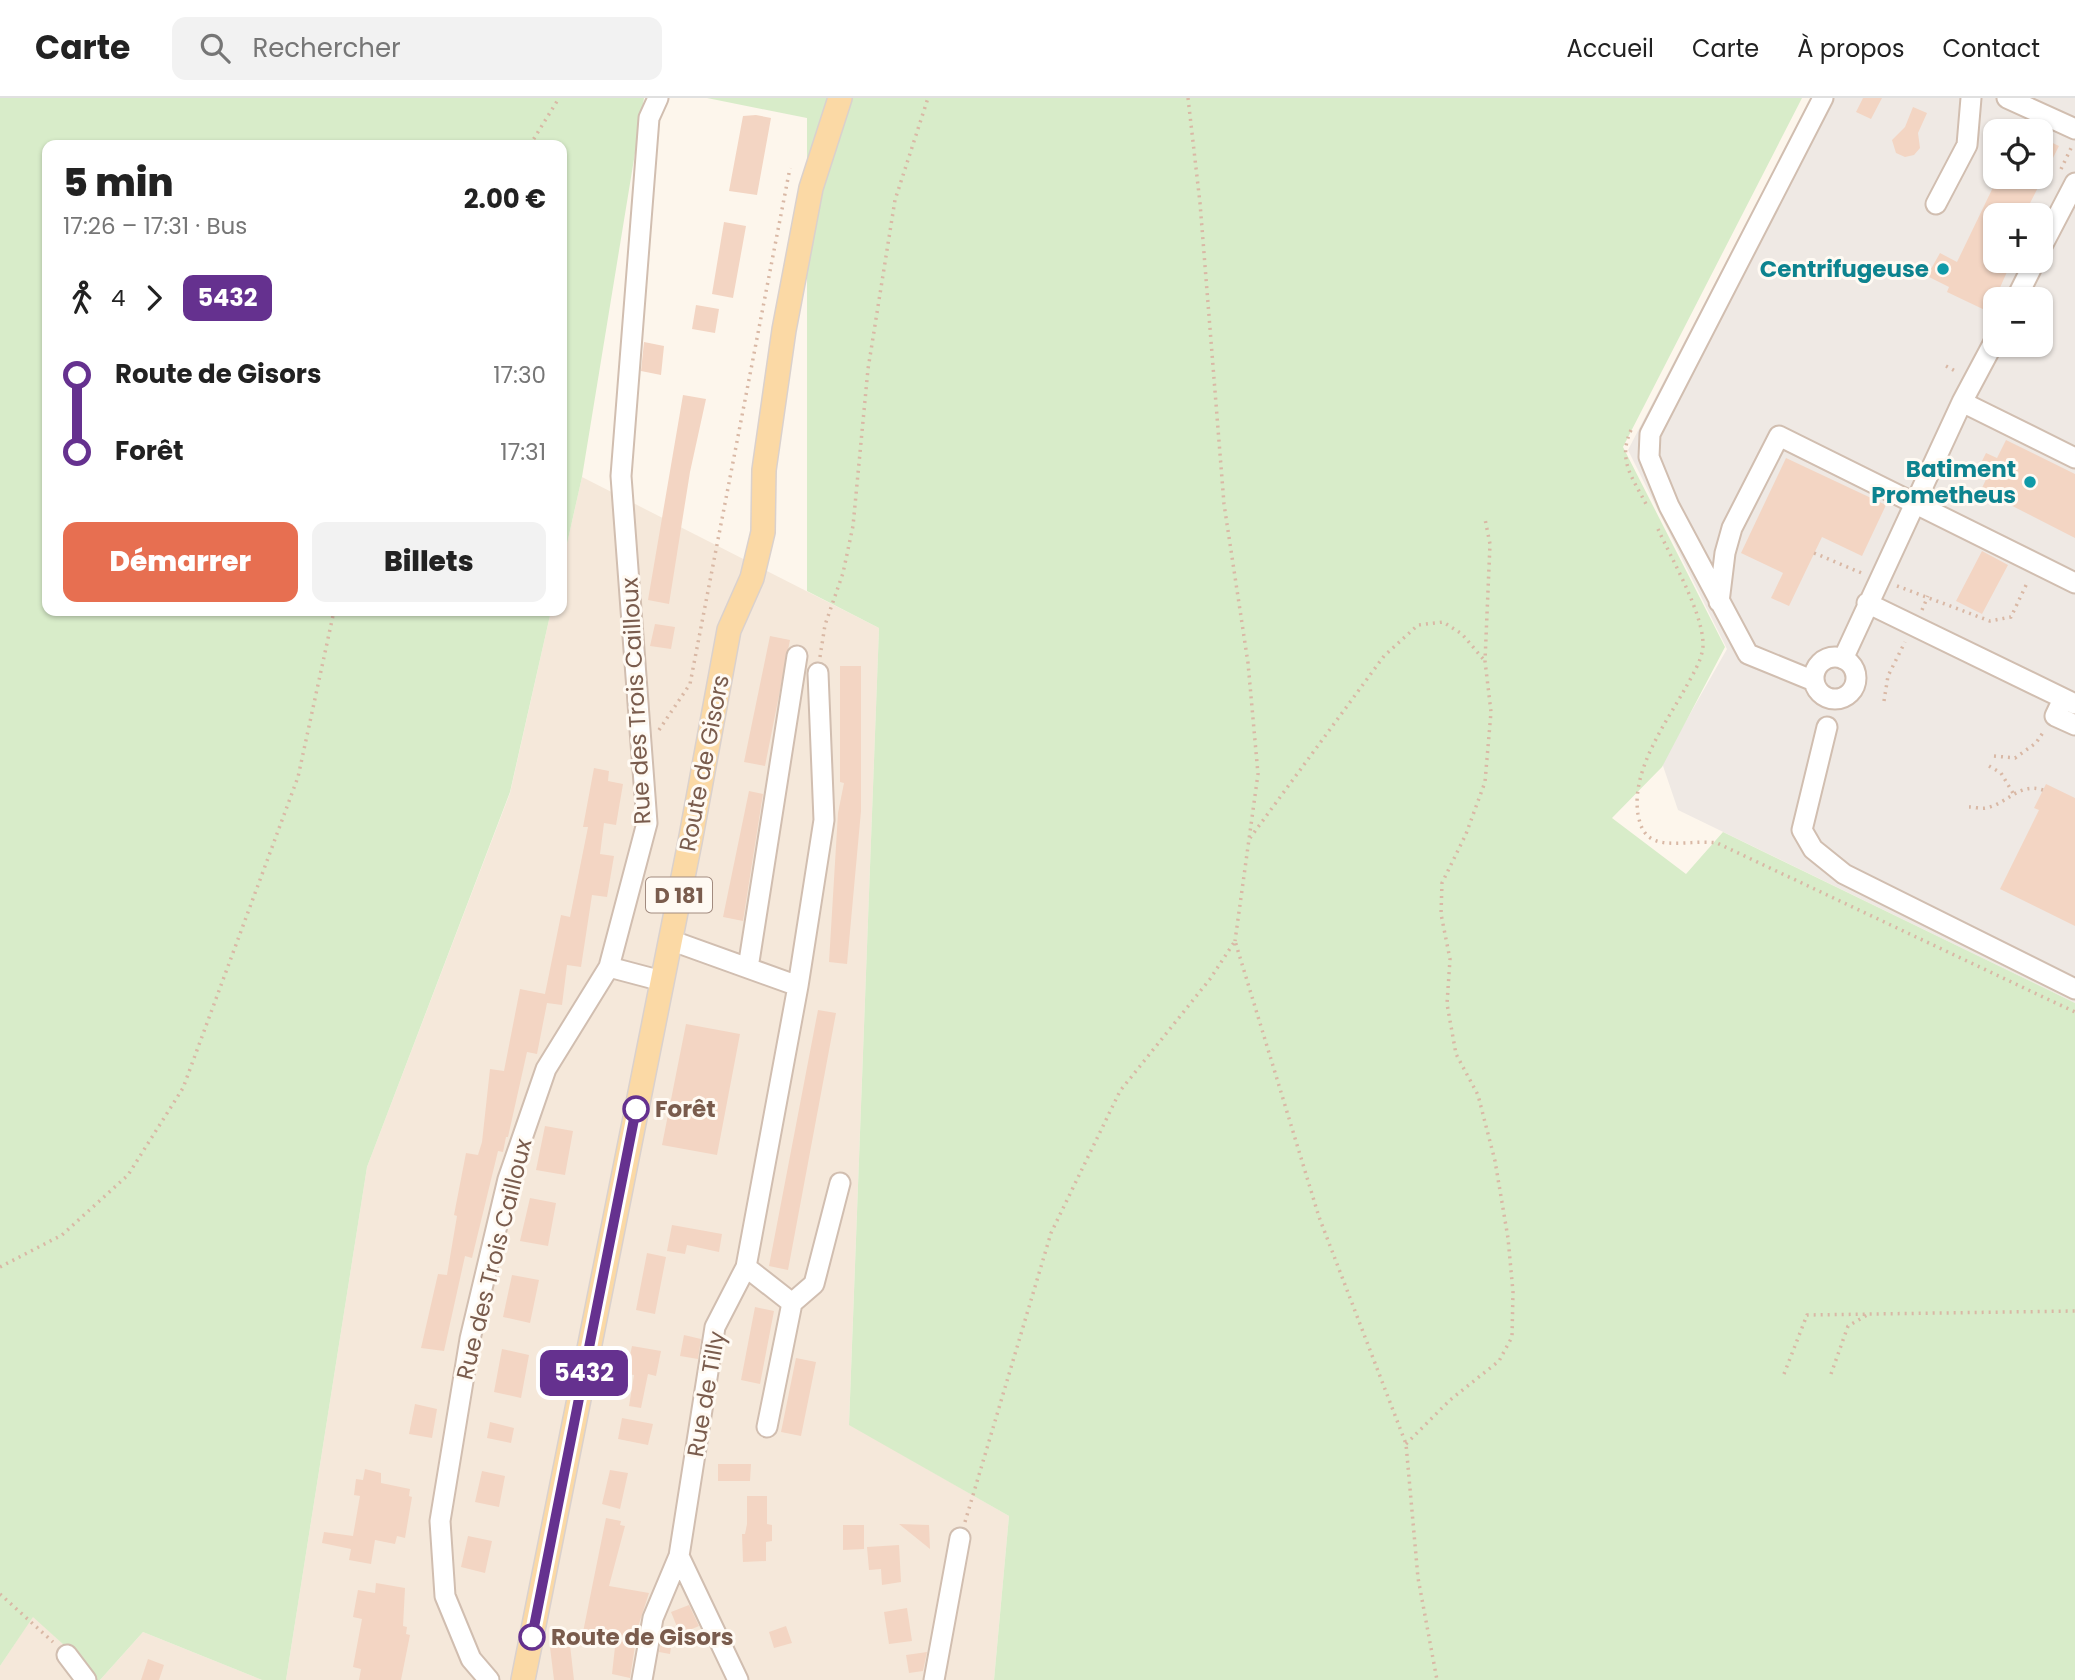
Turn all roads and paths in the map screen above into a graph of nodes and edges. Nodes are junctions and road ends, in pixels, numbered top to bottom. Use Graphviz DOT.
graph roads {
  1 [pos="559,98"];
  2 [pos="659,98"];
  3 [pos="840,98"];
  4 [pos="928,98"];
  5 [pos="1188,98"];
  6 [pos="1823,98"];
  7 [pos="1971,98"];
  8 [pos="2007,98"];
  9 [pos="2075,129"];
  10 [pos="533,140"];
  11 [pos="790,169"];
  12 [pos="2075,183"];
  13 [pos="1936,204"];
  14 [pos="2053,225"];
  15 [pos="1986,357"];
  16 [pos="1962,402"];
  17 [pos="2075,458"];
  18 [pos="1914,503"];
  19 [pos="1485,519"];
  20 [pos="2036,564"];
  21 [pos="2075,583"];
  22 [pos="1720,603"];
  23 [pos="1867,603"];
  24 [pos="333,616"];
  25 [pos="1915,626"];
  26 [pos="797,656"];
  27 [pos="1843,659"];
  28 [pos="1485,661"];
  29 [pos="818,673"];
  30 [pos="1814,681"];
  31 [pos="1835,698"];
  32 [pos="1884,701"];
  33 [pos="2064,706"];
  34 [pos="2075,725"];
  35 [pos="654,737"];
  36 [pos="1994,756"];
  37 [pos="1989,766"];
  38 [pos="2043,790"];
  39 [pos="2013,793"];
  40 [pos="1969,807"];
  41 [pos="1249,839"];
  42 [pos="670,940"];
  43 [pos="1235,941"];
  44 [pos="609,967"];
  45 [pos="748,968"];
  46 [pos="662,981"];
  47 [pos="797,986"];
  48 [pos="2075,989"];
  49 [pos="840,1183"];
  50 [pos="0,1267"];
  51 [pos="746,1267"];
  52 [pos="792,1303"];
  53 [pos="2075,1311"];
  54 [pos="1871,1313"];
  55 [pos="1784,1374"];
  56 [pos="1831,1374"];
  57 [pos="767,1427"];
  58 [pos="1406,1444"];
  59 [pos="960,1538"];
  60 [pos="679,1556"];
  61 [pos="0,1594"];
  62 [pos="67,1655"];
  63 [pos="86,1680"];
  64 [pos="489,1680"];
  65 [pos="523,1680"];
  66 [pos="642,1680"];
  67 [pos="738,1680"];
  68 [pos="934,1680"];
  69 [pos="1437,1680"];
  1 -- 10 [label="path"];
  2 -- 44 [label="street, Rue des Trois Cailloux"];
  3 -- 42 [label="main road, Route de Gisors / D 181"];
  4 -- 29 [label="path"];
  5 -- 41 [label="path"];
  6 -- 22 [label="street"];
  7 -- 13 [label="street"];
  8 -- 9 [label="street"];
  11 -- 35 [label="path"];
  12 -- 14 [label="street"];
  15 -- 16 [label="street"];
  16 -- 17 [label="street"];
  16 -- 18 [label="street"];
  18 -- 20 [label="street"];
  18 -- 22 [label="street"];
  18 -- 23 [label="street"];
  19 -- 28 [label="path"];
  20 -- 21 [label="street"];
  20 -- 25 [label="path"];
  22 -- 30 [label="street"];
  23 -- 25 [label="street"];
  23 -- 27 [label="street"];
  24 -- 50 [label="path"];
  25 -- 32 [label="path"];
  25 -- 33 [label="street"];
  26 -- 45 [label="street"];
  27 -- 30 [label="street"];
  27 -- 31 [label="street"];
  28 -- 41 [label="path"];
  28 -- 58 [label="path"];
  29 -- 47 [label="street, Rue de Tilly"];
  30 -- 31 [label="street"];
  31 -- 48 [label="street"];
  33 -- 34 [label="street"];
  33 -- 36 [label="path"];
  37 -- 39 [label="path"];
  38 -- 39 [label="path"];
  39 -- 40 [label="path"];
  41 -- 43 [label="path"];
  42 -- 45 [label="street"];
  42 -- 46 [label="main road, Route de Gisors / D 181"];
  43 -- 58 [label="path"];
  43 -- 59 [label="path"];
  44 -- 46 [label="street"];
  44 -- 64 [label="street, Rue des Trois Cailloux"];
  45 -- 47 [label="street"];
  46 -- 65 [label="main road, Route de Gisors / D 181"];
  47 -- 51 [label="street, Rue de Tilly"];
  49 -- 52 [label="street"];
  51 -- 52 [label="street"];
  51 -- 60 [label="street, Rue de Tilly"];
  52 -- 57 [label="street"];
  53 -- 54 [label="path"];
  54 -- 55 [label="path"];
  54 -- 56 [label="path"];
  58 -- 69 [label="path"];
  59 -- 68 [label="street"];
  60 -- 66 [label="street, Rue de Tilly"];
  60 -- 67 [label="street"];
  61 -- 62 [label="path"];
  62 -- 63 [label="street"];
}
